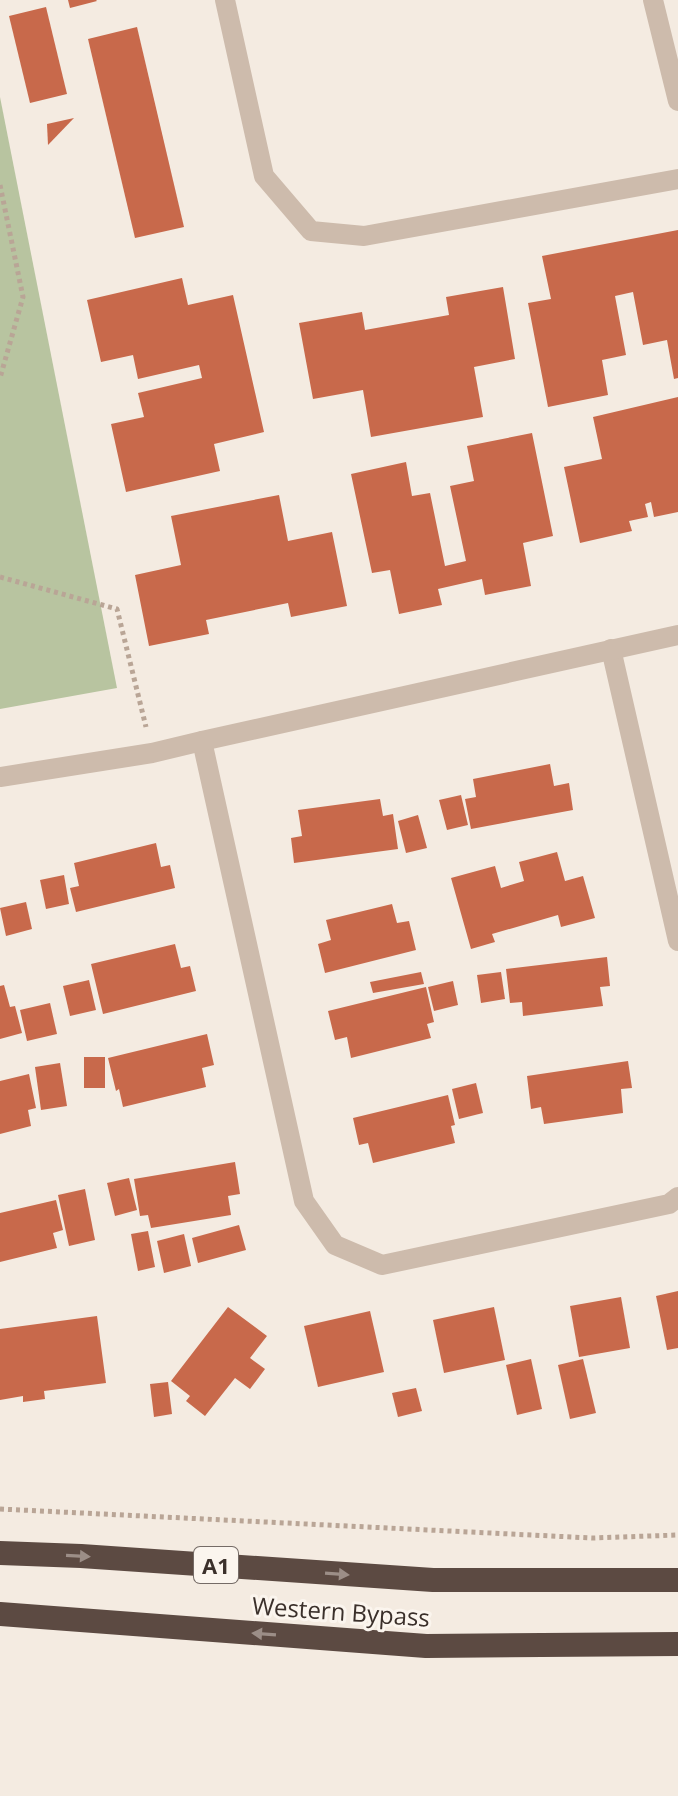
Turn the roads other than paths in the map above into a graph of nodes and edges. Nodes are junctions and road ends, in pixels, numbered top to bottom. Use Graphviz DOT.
graph roads {
  1 [pos="225,0"];
  2 [pos="653,0"];
  3 [pos="678,101"];
  4 [pos="678,179"];
  5 [pos="678,635"];
  6 [pos="611,649"];
  7 [pos="202,741"];
  8 [pos="0,777"];
  9 [pos="678,941"];
  10 [pos="678,1197"];
  11 [pos="0,1553"];
  12 [pos="678,1568"];
  13 [pos="433,1580"];
  14 [pos="678,1580"];
  15 [pos="0,1614"];
  16 [pos="678,1644"];
  17 [pos="426,1646"];
  18 [pos="678,1655"];
  1 -- 4 [label="street"];
  2 -- 3 [label="street"];
  5 -- 6 [label="street"];
  6 -- 7 [label="street"];
  6 -- 9 [label="street"];
  7 -- 8 [label="street"];
  7 -- 10 [label="street"];
  11 -- 13 [label="highway, Western Bypass / A1, one-way"];
  12 -- 13 [label="highway, A1"];
  13 -- 14 [label="highway, Western Bypass / A1"];
  17 -- 15 [label="highway, Western Bypass, one-way"];
  16 -- 17 [label="highway, Western Bypass"];
  17 -- 18 [label="highway"];
}
